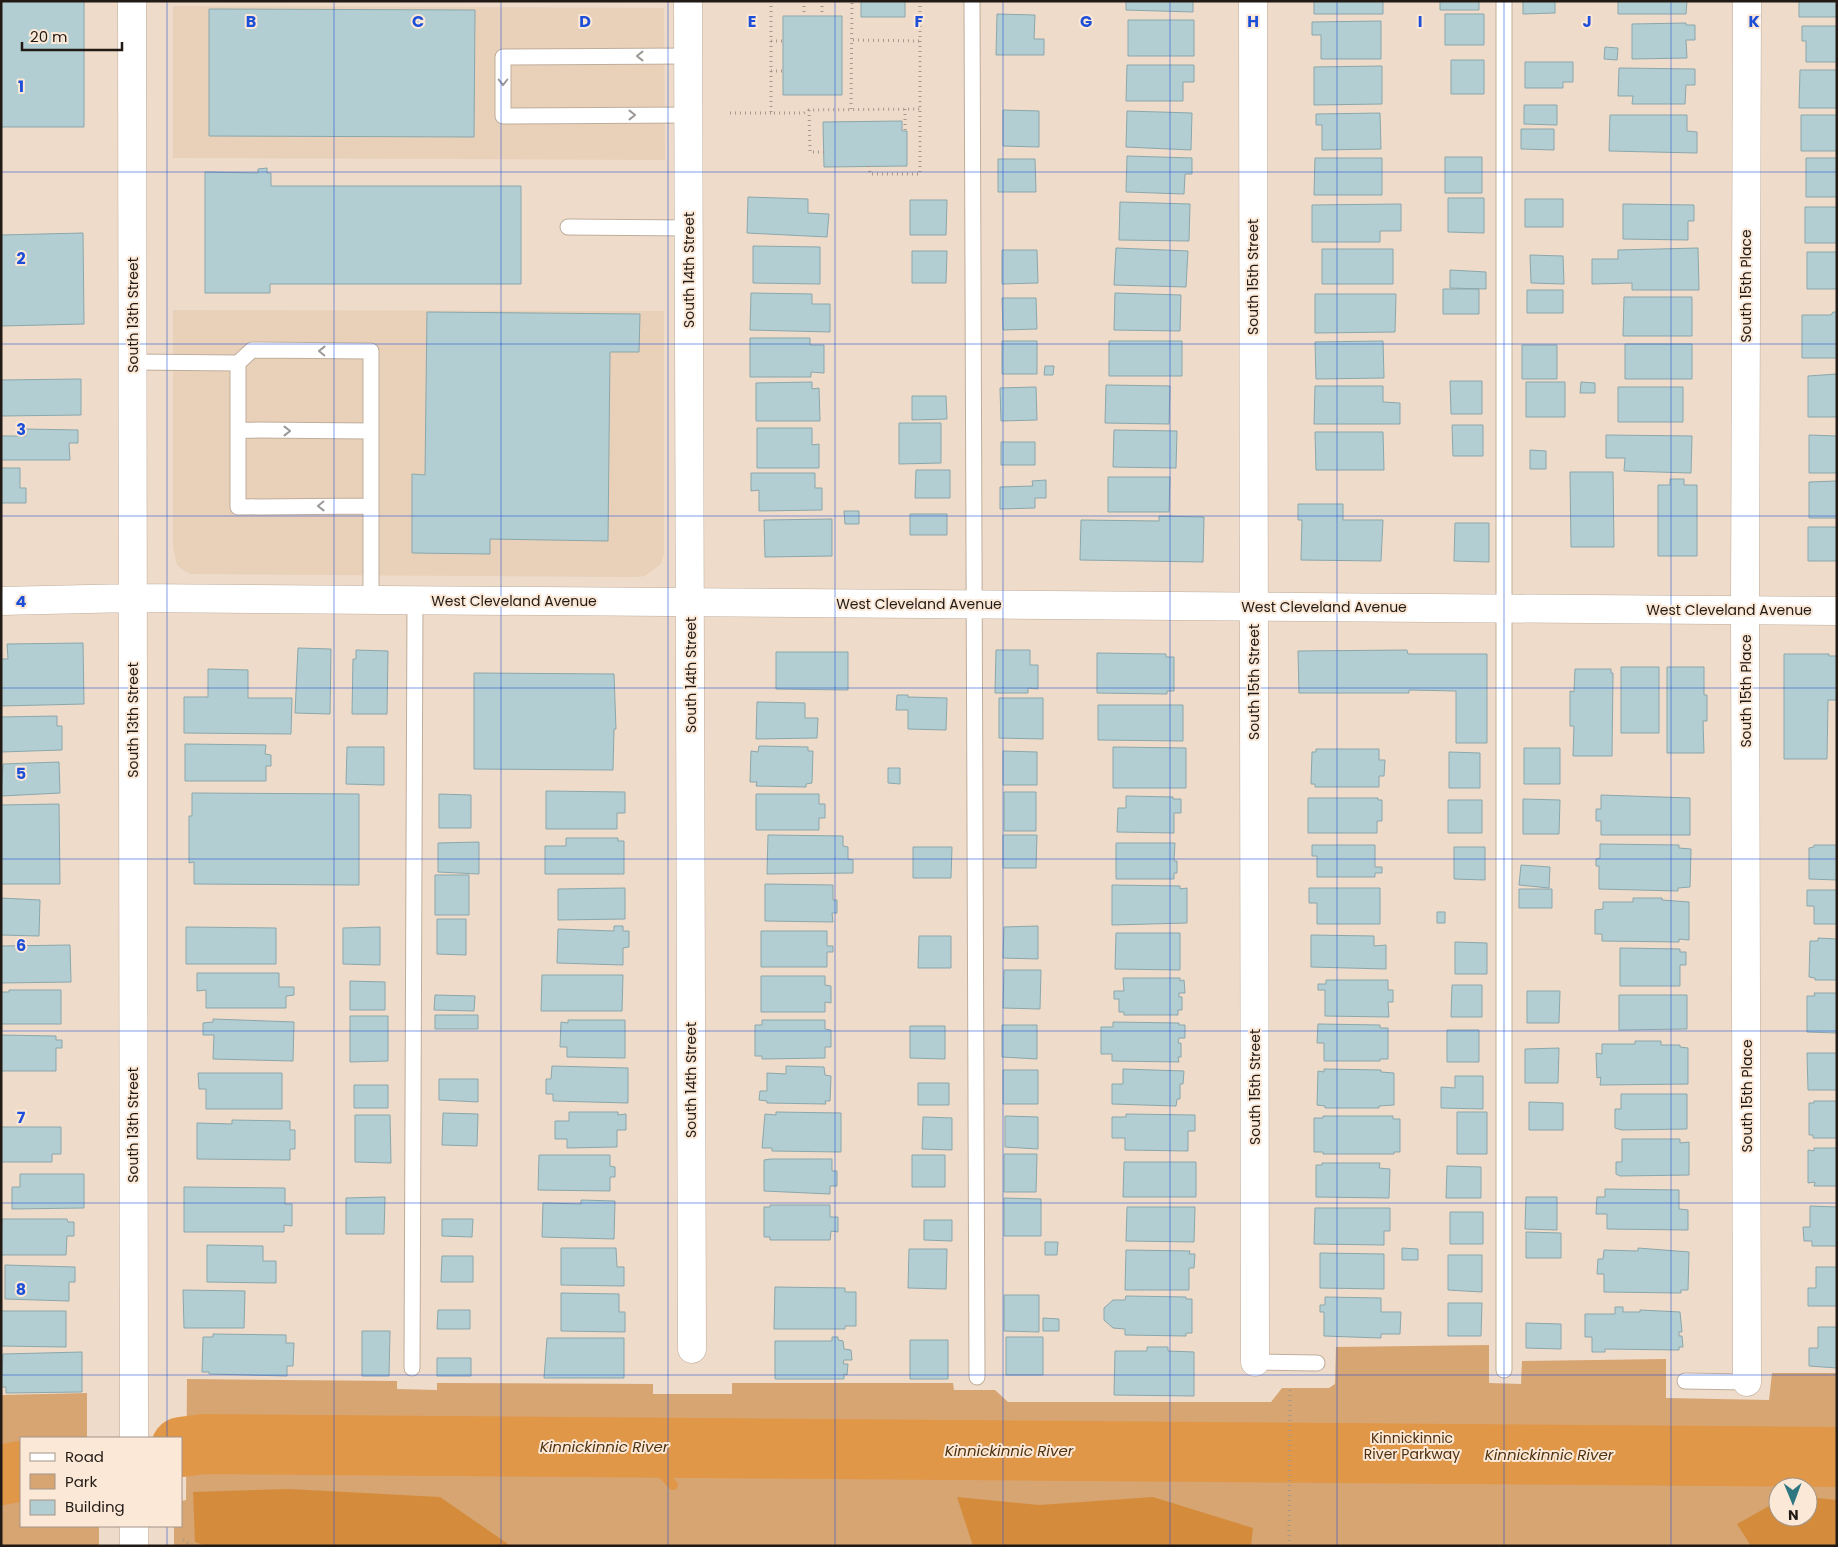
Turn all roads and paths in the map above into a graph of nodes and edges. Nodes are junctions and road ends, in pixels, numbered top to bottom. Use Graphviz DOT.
graph roads {
  1 [pos="132,1"];
  2 [pos="688,1"];
  3 [pos="771,1"];
  4 [pos="804,1"];
  5 [pos="822,1"];
  6 [pos="852,1"];
  7 [pos="920,1"];
  8 [pos="972,1"];
  9 [pos="1253,1"];
  10 [pos="1504,1"];
  11 [pos="1747,1"];
  12 [pos="804,16"];
  13 [pos="822,16"];
  14 [pos="852,40"];
  15 [pos="771,41"];
  16 [pos="783,41"];
  17 [pos="920,41"];
  18 [pos="689,56"];
  19 [pos="783,71"];
  20 [pos="771,72"];
  21 [pos="905,109"];
  22 [pos="920,109"];
  23 [pos="809,110"];
  24 [pos="851,110"];
  25 [pos="771,112"];
  26 [pos="730,113"];
  27 [pos="689,115"];
  28 [pos="905,131"];
  29 [pos="824,152"];
  30 [pos="869,166"];
  31 [pos="568,227"];
  32 [pos="689,228"];
  33 [pos="133,362"];
  34 [pos="238,362"];
  35 [pos="238,430"];
  36 [pos="371,431"];
  37 [pos="370,506"];
  38 [pos="133,598"];
  39 [pos="370,600"];
  40 [pos="414,601"];
  41 [pos="1,602"];
  42 [pos="690,602"];
  43 [pos="975,605"];
  44 [pos="1254,607"];
  45 [pos="1504,608"];
  46 [pos="1745,610"];
  47 [pos="1837,611"];
  48 [pos="692,1349"];
  49 [pos="1255,1362"];
  50 [pos="1317,1362"];
  51 [pos="412,1368"];
  52 [pos="1504,1370"];
  53 [pos="977,1377"];
  54 [pos="1685,1381"];
  55 [pos="1747,1382"];
  56 [pos="1290,1390"];
  57 [pos="134,1437"];
  58 [pos="134,1527"];
  59 [pos="183,1540"];
  60 [pos="134,1546"];
  61 [pos="192,1546"];
  62 [pos="1289,1546"];
  1 -- 33 [label="street, South 13th Street"];
  2 -- 18 [label="street, South 14th Street"];
  3 -- 15 [label="path"];
  4 -- 12 [label="path"];
  5 -- 13 [label="path"];
  6 -- 14 [label="path"];
  7 -- 17 [label="path"];
  8 -- 43 [label="lane"];
  9 -- 44 [label="street, South 15th Street"];
  10 -- 45 [label="lane"];
  11 -- 46 [label="street, South 15th Place"];
  14 -- 17 [label="path"];
  14 -- 24 [label="path"];
  15 -- 16 [label="path"];
  15 -- 20 [label="path"];
  17 -- 22 [label="path"];
  18 -- 27 [label="street, South 14th Street"];
  18 -- 27 [label="lane, one-way"];
  19 -- 20 [label="path"];
  20 -- 25 [label="path"];
  21 -- 22 [label="path"];
  21 -- 24 [label="path"];
  21 -- 28 [label="path"];
  22 -- 30 [label="path"];
  23 -- 24 [label="path"];
  23 -- 25 [label="path"];
  23 -- 29 [label="path"];
  25 -- 26 [label="path"];
  27 -- 32 [label="street, South 14th Street"];
  31 -- 32 [label="lane"];
  32 -- 42 [label="street, South 14th Street"];
  33 -- 34 [label="lane"];
  33 -- 38 [label="street, South 13th Street"];
  34 -- 35 [label="lane"];
  36 -- 34 [label="lane, one-way"];
  35 -- 36 [label="lane, one-way"];
  37 -- 35 [label="lane, one-way"];
  36 -- 37 [label="lane"];
  37 -- 39 [label="lane"];
  38 -- 39 [label="street, West Cleveland Avenue"];
  38 -- 41 [label="street, West Cleveland Avenue"];
  38 -- 57 [label="street, South 13th Street"];
  39 -- 40 [label="street, West Cleveland Avenue"];
  40 -- 42 [label="street, West Cleveland Avenue"];
  40 -- 51 [label="lane"];
  42 -- 43 [label="street, West Cleveland Avenue"];
  42 -- 48 [label="street, South 14th Street"];
  43 -- 44 [label="street, West Cleveland Avenue"];
  43 -- 53 [label="lane"];
  44 -- 45 [label="street, West Cleveland Avenue"];
  44 -- 49 [label="street, South 15th Street"];
  45 -- 46 [label="street, West Cleveland Avenue"];
  45 -- 52 [label="lane"];
  46 -- 47 [label="street, West Cleveland Avenue"];
  46 -- 55 [label="street, South 15th Place"];
  49 -- 50 [label="lane"];
  54 -- 55 [label="lane"];
  56 -- 62 [label="path"];
  58 -- 60 [label="street"];
  59 -- 61 [label="path"];
}
